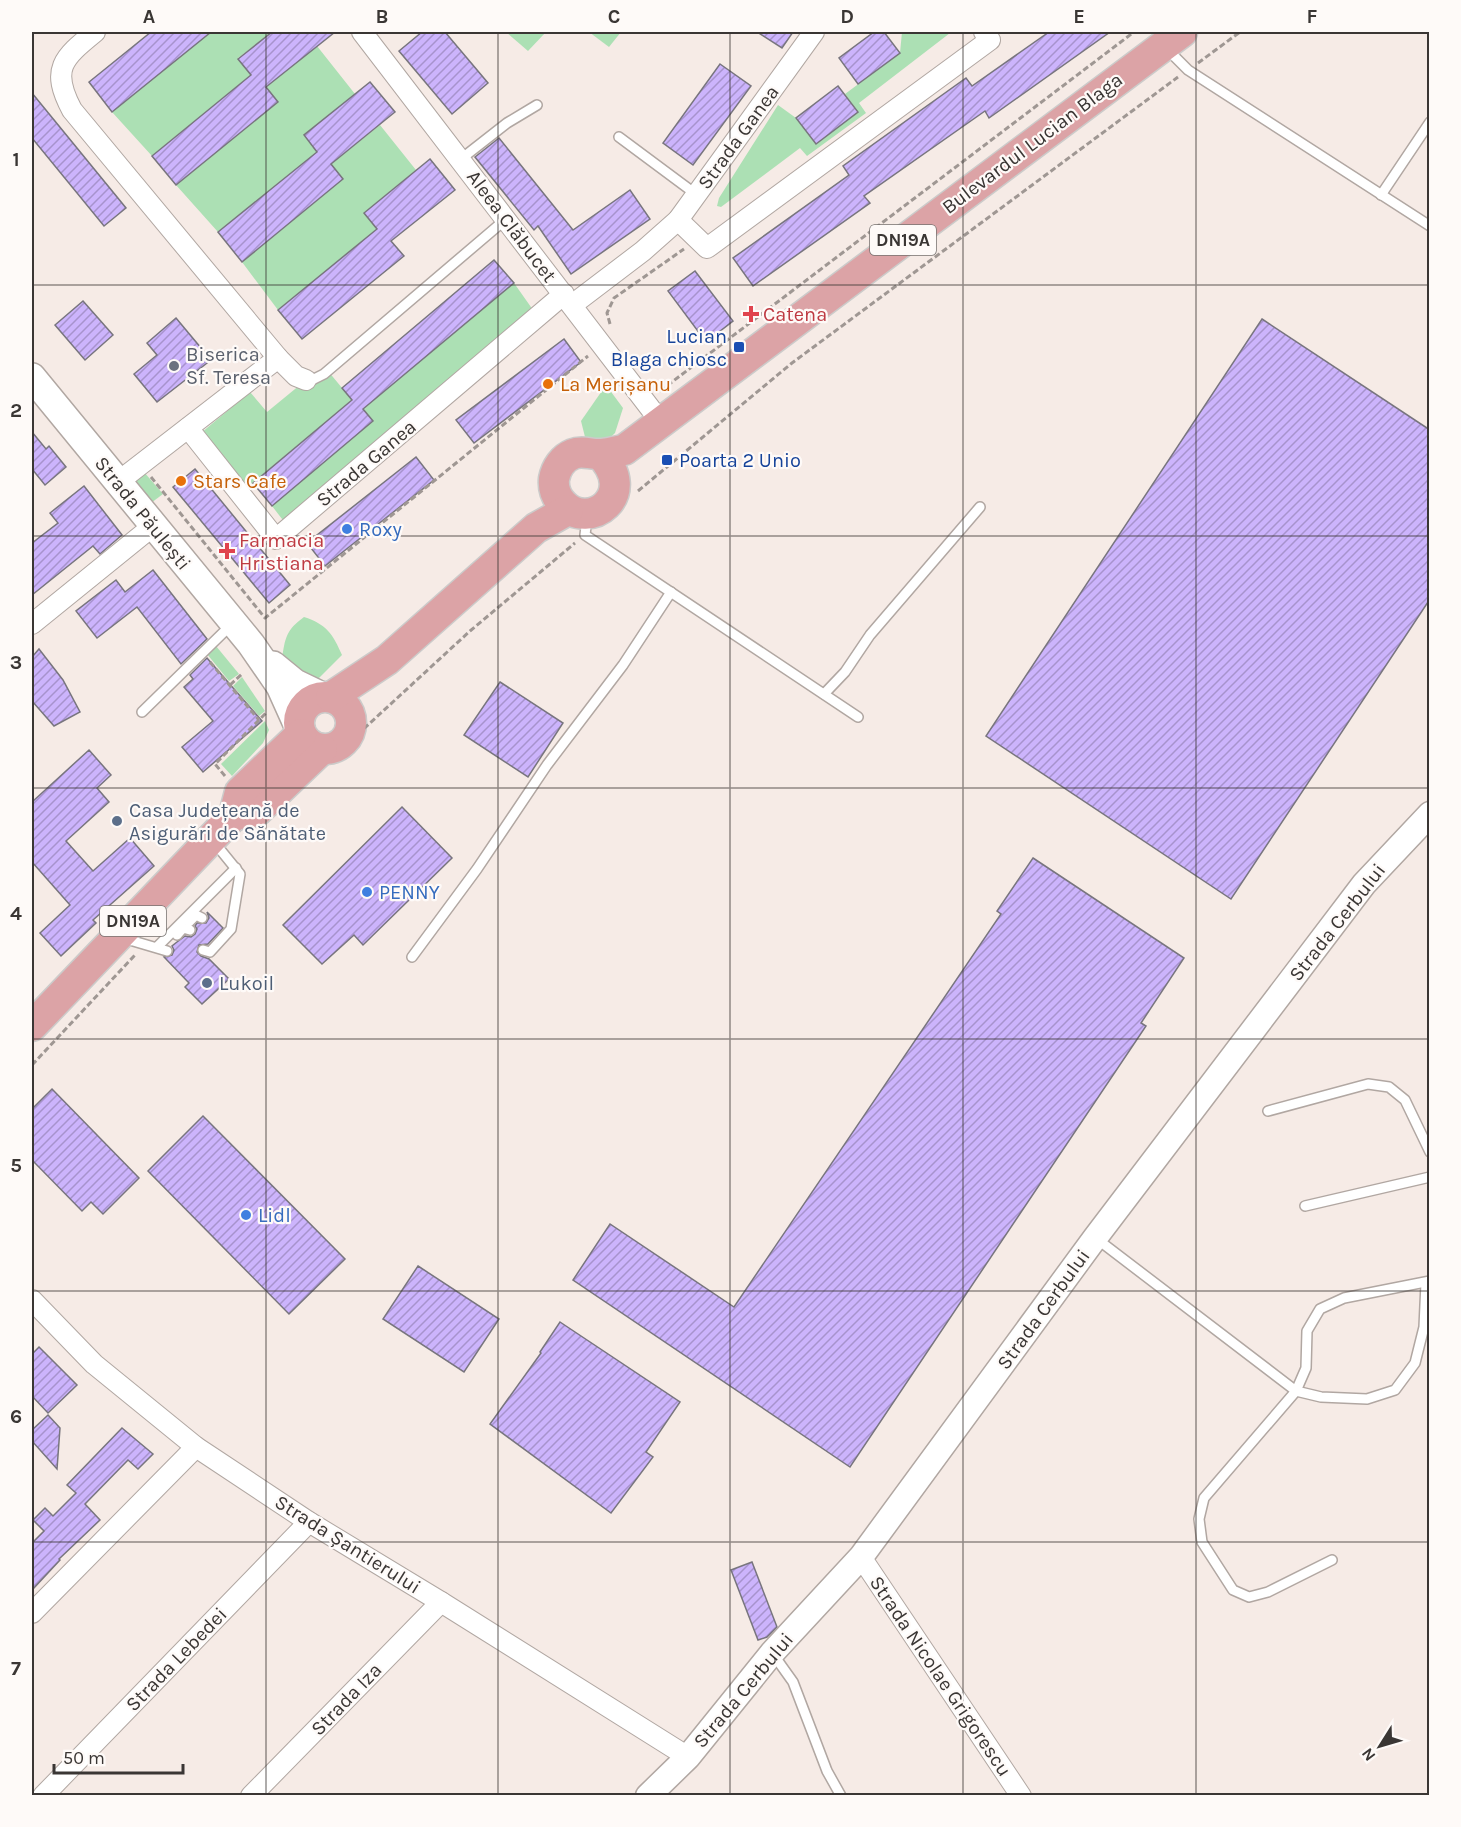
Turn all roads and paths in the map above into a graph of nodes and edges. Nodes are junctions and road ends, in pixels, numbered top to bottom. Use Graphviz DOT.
graph roads {
  1 [pos="95,32"];
  2 [pos="363,32"];
  3 [pos="814,32"];
  4 [pos="984,32"];
  5 [pos="1134,32"];
  6 [pos="1173,39"];
  7 [pos="537,105"];
  8 [pos="1430,122"];
  9 [pos="619,137"];
  10 [pos="460,159"];
  11 [pos="697,195"];
  12 [pos="1381,195"];
  13 [pos="506,219"];
  14 [pos="678,220"];
  15 [pos="1430,226"];
  16 [pos="698,240"];
  17 [pos="568,300"];
  18 [pos="603,344"];
  19 [pos="278,358"];
  20 [pos="32,377"];
  21 [pos="306,380"];
  22 [pos="653,384"];
  23 [pos="660,421"];
  24 [pos="188,428"];
  25 [pos="613,459"];
  26 [pos="146,471"];
  27 [pos="118,482"];
  28 [pos="570,505"];
  29 [pos="980,507"];
  30 [pos="153,526"];
  31 [pos="671,592"];
  32 [pos="233,623"];
  33 [pos="32,624"];
  34 [pos="410,641"];
  35 [pos="254,648"];
  36 [pos="202,653"];
  37 [pos="242,674"];
  38 [pos="230,685"];
  39 [pos="824,694"];
  40 [pos="326,697"];
  41 [pos="142,711"];
  42 [pos="267,712"];
  43 [pos="858,717"];
  44 [pos="259,720"];
  45 [pos="351,721"];
  46 [pos="307,736"];
  47 [pos="226,777"];
  48 [pos="261,794"];
  49 [pos="1430,814"];
  50 [pos="212,839"];
  51 [pos="236,868"];
  52 [pos="202,918"];
  53 [pos="220,925"];
  54 [pos="231,929"];
  55 [pos="118,936"];
  56 [pos="162,949"];
  57 [pos="206,953"];
  58 [pos="412,957"];
  59 [pos="32,1026"];
  60 [pos="1268,1111"];
  61 [pos="1430,1152"];
  62 [pos="1430,1177"];
  63 [pos="1305,1206"];
  64 [pos="1095,1238"];
  65 [pos="1428,1282"];
  66 [pos="32,1300"];
  67 [pos="1296,1391"];
  68 [pos="196,1447"];
  69 [pos="309,1522"];
  70 [pos="861,1557"];
  71 [pos="1332,1560"];
  72 [pos="441,1602"];
  73 [pos="32,1613"];
  74 [pos="771,1653"];
  75 [pos="688,1757"];
  76 [pos="43,1796"];
  77 [pos="251,1796"];
  78 [pos="648,1796"];
  79 [pos="841,1796"];
  80 [pos="1021,1796"];
  1 -- 19 [label="street"];
  2 -- 10 [label="street, Aleea Clăbucet"];
  3 -- 11 [label="street, Strada Ganea"];
  4 -- 16 [label="street"];
  5 -- 22 [label="path"];
  6 -- 12 [label="lane"];
  6 -- 23 [label="main road, Bulevardul Lucian Blaga / DN19A"];
  7 -- 10 [label="lane"];
  8 -- 12 [label="lane"];
  9 -- 11 [label="lane"];
  10 -- 13 [label="street, Aleea Clăbucet"];
  11 -- 14 [label="street, Strada Ganea"];
  12 -- 15 [label="lane"];
  13 -- 17 [label="street, Aleea Clăbucet"];
  13 -- 21 [label="lane"];
  14 -- 16 [label="street"];
  14 -- 17 [label="street, Strada Ganea"];
  16 -- 18 [label="path"];
  17 -- 18 [label="street, Aleea Clăbucet"];
  17 -- 24 [label="street, Strada Ganea"];
  18 -- 23 [label="street, Aleea Clăbucet"];
  18 -- 26 [label="path"];
  19 -- 21 [label="street"];
  19 -- 24 [label="street"];
  20 -- 27 [label="main road, Strada Păulești"];
  23 -- 25 [label="main road, Bulevardul Lucian Blaga / DN19A"];
  24 -- 27 [label="street"];
  25 -- 28 [label="main road"];
  25 -- 28 [label="main road"];
  27 -- 30 [label="main road, Strada Păulești"];
  28 -- 31 [label="lane"];
  28 -- 34 [label="main road"];
  29 -- 39 [label="lane"];
  30 -- 32 [label="main road, Strada Păulești"];
  30 -- 33 [label="street"];
  31 -- 39 [label="lane"];
  31 -- 58 [label="lane"];
  32 -- 35 [label="main road, Strada Păulești"];
  32 -- 36 [label="lane"];
  34 -- 40 [label="main road"];
  34 -- 45 [label="main road"];
  35 -- 40 [label="main road, Strada Păulești"];
  35 -- 46 [label="main road, Strada Păulești"];
  36 -- 38 [label="path"];
  36 -- 41 [label="lane"];
  37 -- 38 [label="path"];
  38 -- 44 [label="path"];
  39 -- 43 [label="lane"];
  40 -- 45 [label="main road"];
  40 -- 46 [label="main road"];
  42 -- 44 [label="path"];
  44 -- 47 [label="path"];
  45 -- 46 [label="main road"];
  46 -- 48 [label="main road, DN19A"];
  46 -- 48 [label="main road, DN19A"];
  48 -- 50 [label="main road, DN19A"];
  49 -- 64 [label="street, Strada Cerbului"];
  50 -- 51 [label="lane"];
  50 -- 55 [label="main road, DN19A"];
  51 -- 54 [label="lane"];
  51 -- 56 [label="lane"];
  52 -- 56 [label="lane"];
  53 -- 54 [label="lane"];
  54 -- 57 [label="lane"];
  55 -- 56 [label="lane"];
  55 -- 59 [label="main road, DN19A"];
  60 -- 61 [label="lane"];
  62 -- 63 [label="lane"];
  64 -- 67 [label="lane"];
  64 -- 70 [label="street, Strada Cerbului"];
  65 -- 67 [label="lane"];
  65 -- 67 [label="lane"];
  66 -- 68 [label="street, Strada Șantierului"];
  67 -- 71 [label="lane"];
  68 -- 69 [label="street, Strada Șantierului"];
  68 -- 73 [label="street"];
  69 -- 72 [label="street, Strada Șantierului"];
  69 -- 76 [label="street, Strada Lebedei"];
  70 -- 74 [label="street, Strada Cerbului"];
  70 -- 80 [label="street, Strada Nicolae Grigorescu"];
  72 -- 75 [label="street, Strada Șantierului"];
  72 -- 77 [label="street, Strada Iza"];
  74 -- 75 [label="street, Strada Cerbului"];
  74 -- 79 [label="lane"];
  75 -- 78 [label="street, Strada Cerbului"];
}
